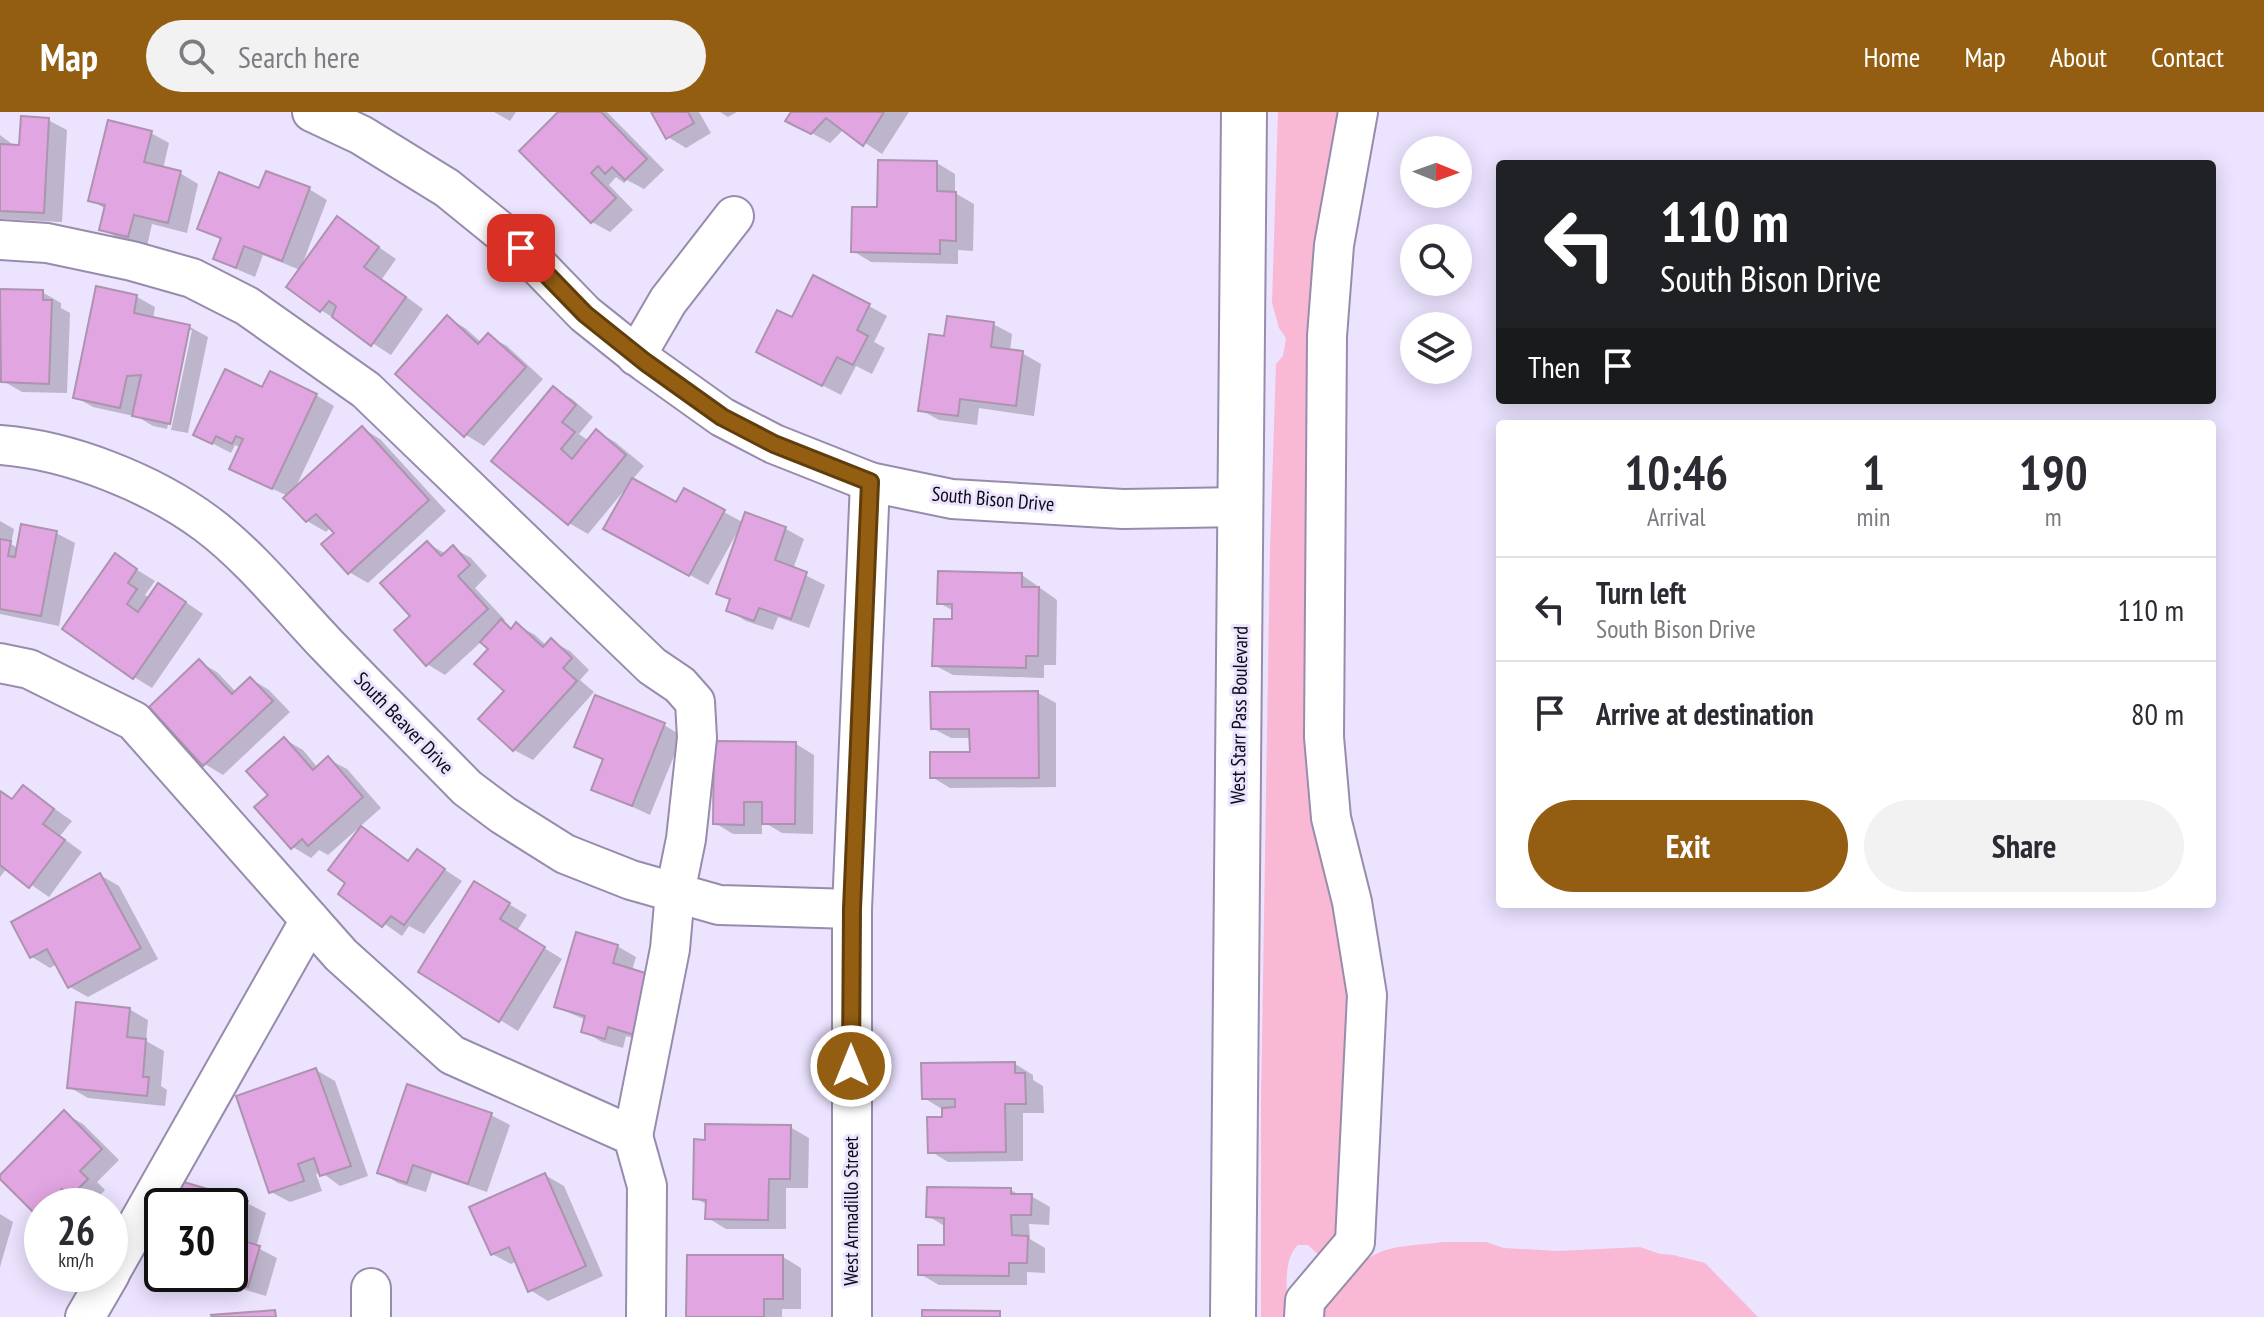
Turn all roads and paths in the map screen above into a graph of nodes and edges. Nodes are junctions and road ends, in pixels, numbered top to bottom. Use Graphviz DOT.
graph roads {
  1 [pos="312,112"];
  2 [pos="1244,112"];
  3 [pos="1358,112"];
  4 [pos="734,216"];
  5 [pos="0,240"];
  6 [pos="636,356"];
  7 [pos="0,445"];
  8 [pos="870,482"];
  9 [pos="1241,507"];
  10 [pos="0,663"];
  11 [pos="675,893"];
  12 [pos="852,909"];
  13 [pos="310,920"];
  14 [pos="633,1136"];
  15 [pos="128,1242"];
  16 [pos="100,1292"];
  17 [pos="85,1317"];
  18 [pos="646,1317"];
  19 [pos="852,1317"];
  20 [pos="1233,1317"];
  21 [pos="1304,1317"];
  1 -- 6 [label="street, South Bison Drive"];
  2 -- 9 [label="main road, West Starr Pass Boulevard"];
  3 -- 21 [label="street"];
  4 -- 6 [label="street"];
  5 -- 11 [label="street"];
  6 -- 8 [label="street, South Bison Drive"];
  7 -- 11 [label="street, South Beaver Drive"];
  8 -- 9 [label="street, South Bison Drive"];
  8 -- 12 [label="street, West Armadillo Street"];
  9 -- 20 [label="main road, West Starr Pass Boulevard"];
  10 -- 13 [label="street"];
  11 -- 12 [label="street, South Beaver Drive"];
  11 -- 14 [label="street"];
  12 -- 19 [label="street, West Armadillo Street"];
  13 -- 14 [label="street"];
  13 -- 15 [label="street"];
  14 -- 18 [label="street"];
  16 -- 17 [label="street"];
}
